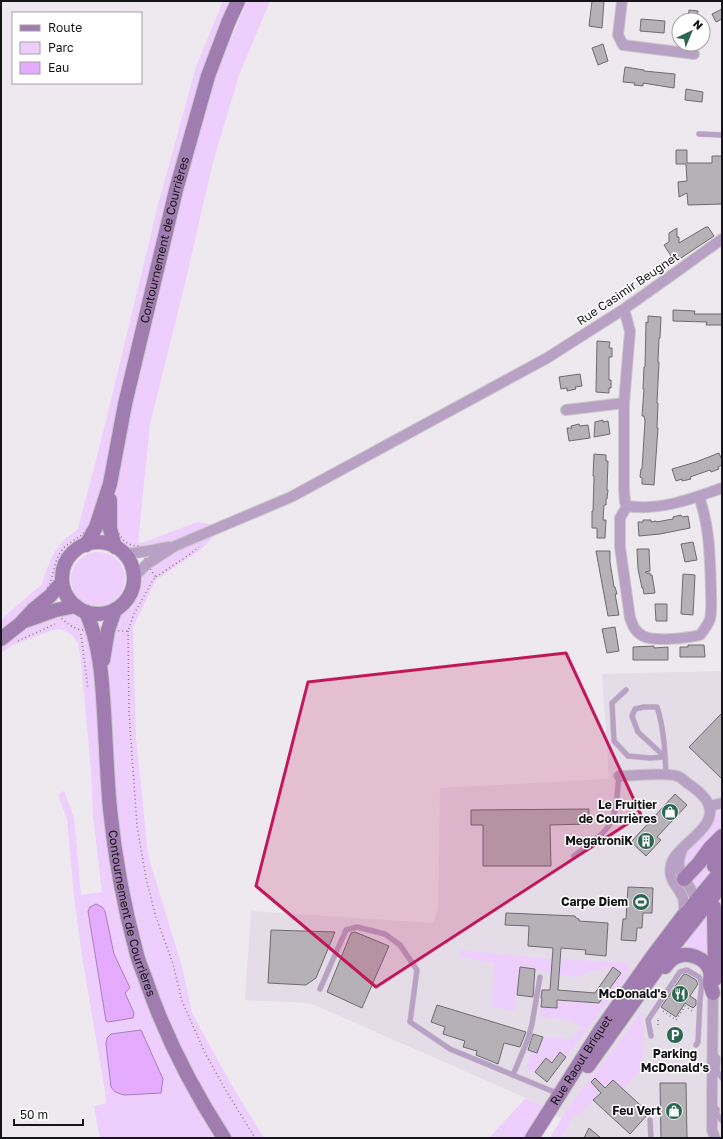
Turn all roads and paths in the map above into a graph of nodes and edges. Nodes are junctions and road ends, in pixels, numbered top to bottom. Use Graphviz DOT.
graph roads {
  1 [pos="238,1"];
  2 [pos="622,1"];
  3 [pos="694,54"];
  4 [pos="698,134"];
  5 [pos="722,135"];
  6 [pos="722,239"];
  7 [pos="624,308"];
  8 [pos="624,402"];
  9 [pos="566,410"];
  10 [pos="110,484"];
  11 [pos="722,488"];
  12 [pos="699,497"];
  13 [pos="627,506"];
  14 [pos="96,527"];
  15 [pos="110,529"];
  16 [pos="209,532"];
  17 [pos="86,545"];
  18 [pos="175,546"];
  19 [pos="120,551"];
  20 [pos="142,552"];
  21 [pos="147,564"];
  22 [pos="156,577"];
  23 [pos="134,578"];
  24 [pos="62,582"];
  25 [pos="50,596"];
  26 [pos="81,609"];
  27 [pos="115,610"];
  28 [pos="56,617"];
  29 [pos="20,624"];
  30 [pos="87,630"];
  31 [pos="108,630"];
  32 [pos="128,631"];
  33 [pos="28,636"];
  34 [pos="1,639"];
  35 [pos="102,670"];
  36 [pos="88,689"];
  37 [pos="626,690"];
  38 [pos="665,757"];
  39 [pos="666,775"];
  40 [pos="618,776"];
  41 [pos="722,803"];
  42 [pos="710,806"];
  43 [pos="722,836"];
  44 [pos="722,849"];
  45 [pos="574,856"];
  46 [pos="718,868"];
  47 [pos="680,884"];
  48 [pos="722,885"];
  49 [pos="699,903"];
  50 [pos="653,975"];
  51 [pos="540,977"];
  52 [pos="320,989"];
  53 [pos="713,993"];
  54 [pos="699,1015"];
  55 [pos="658,1030"];
  56 [pos="651,1036"];
  57 [pos="696,1045"];
  58 [pos="712,1052"];
  59 [pos="512,1075"];
  60 [pos="722,1078"];
  61 [pos="558,1100"];
  62 [pos="712,1100"];
  63 [pos="650,1120"];
  64 [pos="722,1121"];
  65 [pos="224,1138"];
  66 [pos="255,1138"];
  67 [pos="532,1138"];
  68 [pos="544,1138"];
  69 [pos="651,1138"];
  70 [pos="715,1138"];
  1 -- 10 [label="main road, Contournement de Courrières"];
  2 -- 3 [label="street"];
  4 -- 5 [label="lane"];
  6 -- 7 [label="street, Rue Casimir Beugnet"];
  7 -- 8 [label="street"];
  7 -- 16 [label="street, Rue Casimir Beugnet"];
  8 -- 9 [label="street"];
  8 -- 13 [label="street"];
  10 -- 14 [label="main road, Contournement de Courrières"];
  10 -- 15 [label="main road, Contournement de Courrières"];
  11 -- 12 [label="street"];
  12 -- 13 [label="street"];
  12 -- 13 [label="street"];
  14 -- 15 [label="path"];
  14 -- 17 [label="main road, Contournement de Courrières"];
  14 -- 25 [label="path"];
  15 -- 19 [label="main road, Contournement de Courrières"];
  15 -- 20 [label="path"];
  16 -- 18 [label="street, Rue Casimir Beugnet"];
  16 -- 22 [label="path"];
  17 -- 19 [label="main road"];
  17 -- 24 [label="main road"];
  18 -- 20 [label="street"];
  18 -- 21 [label="street"];
  19 -- 20 [label="street"];
  19 -- 23 [label="main road"];
  20 -- 21 [label="path"];
  21 -- 22 [label="path"];
  21 -- 23 [label="street"];
  22 -- 32 [label="path"];
  23 -- 27 [label="main road"];
  24 -- 25 [label="main road"];
  24 -- 26 [label="main road"];
  25 -- 28 [label="path"];
  25 -- 29 [label="main road"];
  26 -- 27 [label="main road"];
  26 -- 28 [label="main road"];
  26 -- 30 [label="main road, Contournement de Courrières"];
  27 -- 31 [label="main road, Contournement de Courrières"];
  28 -- 29 [label="main road"];
  28 -- 30 [label="path"];
  28 -- 33 [label="path"];
  29 -- 34 [label="main road"];
  30 -- 31 [label="path"];
  30 -- 35 [label="main road, Contournement de Courrières"];
  30 -- 36 [label="path"];
  31 -- 32 [label="path"];
  31 -- 35 [label="main road, Contournement de Courrières"];
  32 -- 66 [label="path"];
  35 -- 65 [label="main road, Contournement de Courrières"];
  37 -- 38 [label="lane"];
  38 -- 38 [label="lane"];
  38 -- 39 [label="lane"];
  39 -- 40 [label="street"];
  39 -- 42 [label="street"];
  40 -- 45 [label="lane"];
  41 -- 42 [label="street"];
  42 -- 47 [label="street"];
  43 -- 47 [label="main road"];
  44 -- 46 [label="main road, Rue Raoul Briquet"];
  46 -- 49 [label="main road, Rue Raoul Briquet"];
  47 -- 49 [label="street"];
  48 -- 49 [label="main road, Rue Raoul Briquet"];
  49 -- 50 [label="main road, Rue Raoul Briquet"];
  49 -- 53 [label="main road"];
  49 -- 61 [label="main road, Rue Raoul Briquet"];
  50 -- 53 [label="main road"];
  50 -- 68 [label="main road, Rue Raoul Briquet"];
  51 -- 59 [label="lane"];
  52 -- 59 [label="lane"];
  53 -- 58 [label="street"];
  54 -- 55 [label="path"];
  54 -- 56 [label="lane"];
  54 -- 57 [label="lane"];
  58 -- 60 [label="lane"];
  58 -- 62 [label="street"];
  59 -- 61 [label="lane"];
  61 -- 67 [label="main road, Rue Raoul Briquet"];
  62 -- 64 [label="lane"];
  62 -- 70 [label="street"];
  63 -- 69 [label="lane"];
}
